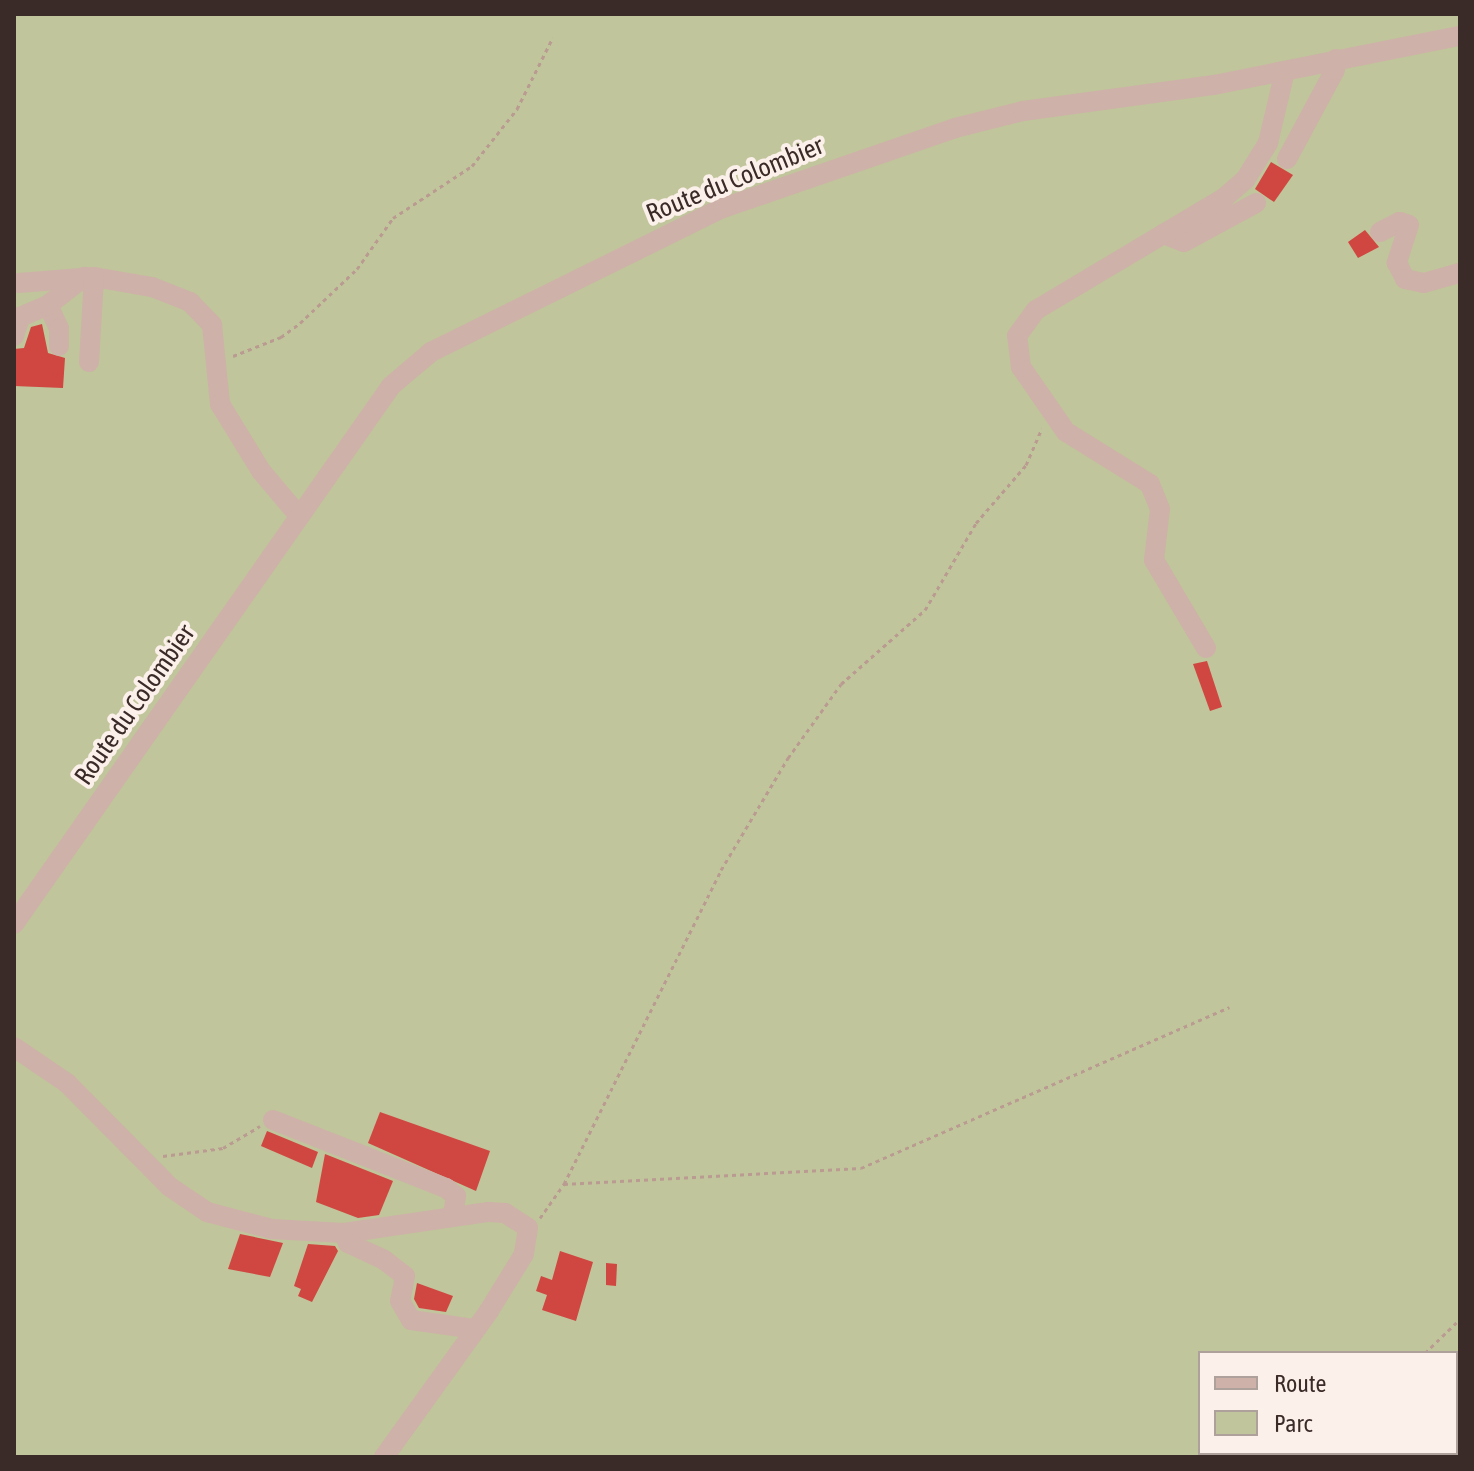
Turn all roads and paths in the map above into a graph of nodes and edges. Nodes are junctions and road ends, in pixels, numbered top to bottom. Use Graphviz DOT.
graph roads {
  1 [pos="1460,36"];
  2 [pos="553,37"];
  3 [pos="1336,59"];
  4 [pos="1285,71"];
  5 [pos="1287,159"];
  6 [pos="1256,203"];
  7 [pos="1380,232"];
  8 [pos="1163,234"];
  9 [pos="1460,273"];
  10 [pos="89,277"];
  11 [pos="19,283"];
  12 [pos="48,305"];
  13 [pos="14,336"];
  14 [pos="59,346"];
  15 [pos="214,358"];
  16 [pos="89,362"];
  17 [pos="1047,409"];
  18 [pos="299,516"];
  19 [pos="1206,648"];
  20 [pos="14,924"];
  21 [pos="1229,1007"];
  22 [pos="14,1047"];
  23 [pos="273,1120"];
  24 [pos="147,1163"];
  25 [pos="564,1184"];
  26 [pos="446,1188"];
  27 [pos="505,1213"];
  28 [pos="453,1214"];
  29 [pos="528,1228"];
  30 [pos="344,1233"];
  31 [pos="1460,1319"];
  32 [pos="475,1329"];
  33 [pos="1427,1351"];
  34 [pos="384,1457"];
  1 -- 3 [label="street, Route du Colombier"];
  2 -- 15 [label="path"];
  3 -- 4 [label="street, Route du Colombier"];
  3 -- 5 [label="street"];
  4 -- 8 [label="street"];
  4 -- 18 [label="street, Route du Colombier"];
  6 -- 8 [label="street"];
  7 -- 9 [label="street"];
  8 -- 17 [label="street"];
  10 -- 11 [label="street"];
  10 -- 12 [label="street"];
  10 -- 15 [label="street"];
  10 -- 16 [label="street"];
  12 -- 13 [label="street"];
  12 -- 14 [label="street"];
  15 -- 18 [label="street"];
  17 -- 19 [label="street"];
  17 -- 25 [label="path"];
  18 -- 20 [label="street, Route du Colombier"];
  21 -- 25 [label="path"];
  22 -- 24 [label="street"];
  23 -- 24 [label="path"];
  23 -- 26 [label="street"];
  24 -- 30 [label="street"];
  25 -- 29 [label="path"];
  26 -- 27 [label="street"];
  26 -- 28 [label="street"];
  27 -- 28 [label="street"];
  27 -- 29 [label="street"];
  28 -- 30 [label="street"];
  29 -- 32 [label="street"];
  30 -- 32 [label="street"];
  31 -- 33 [label="path"];
  32 -- 34 [label="street"];
}
